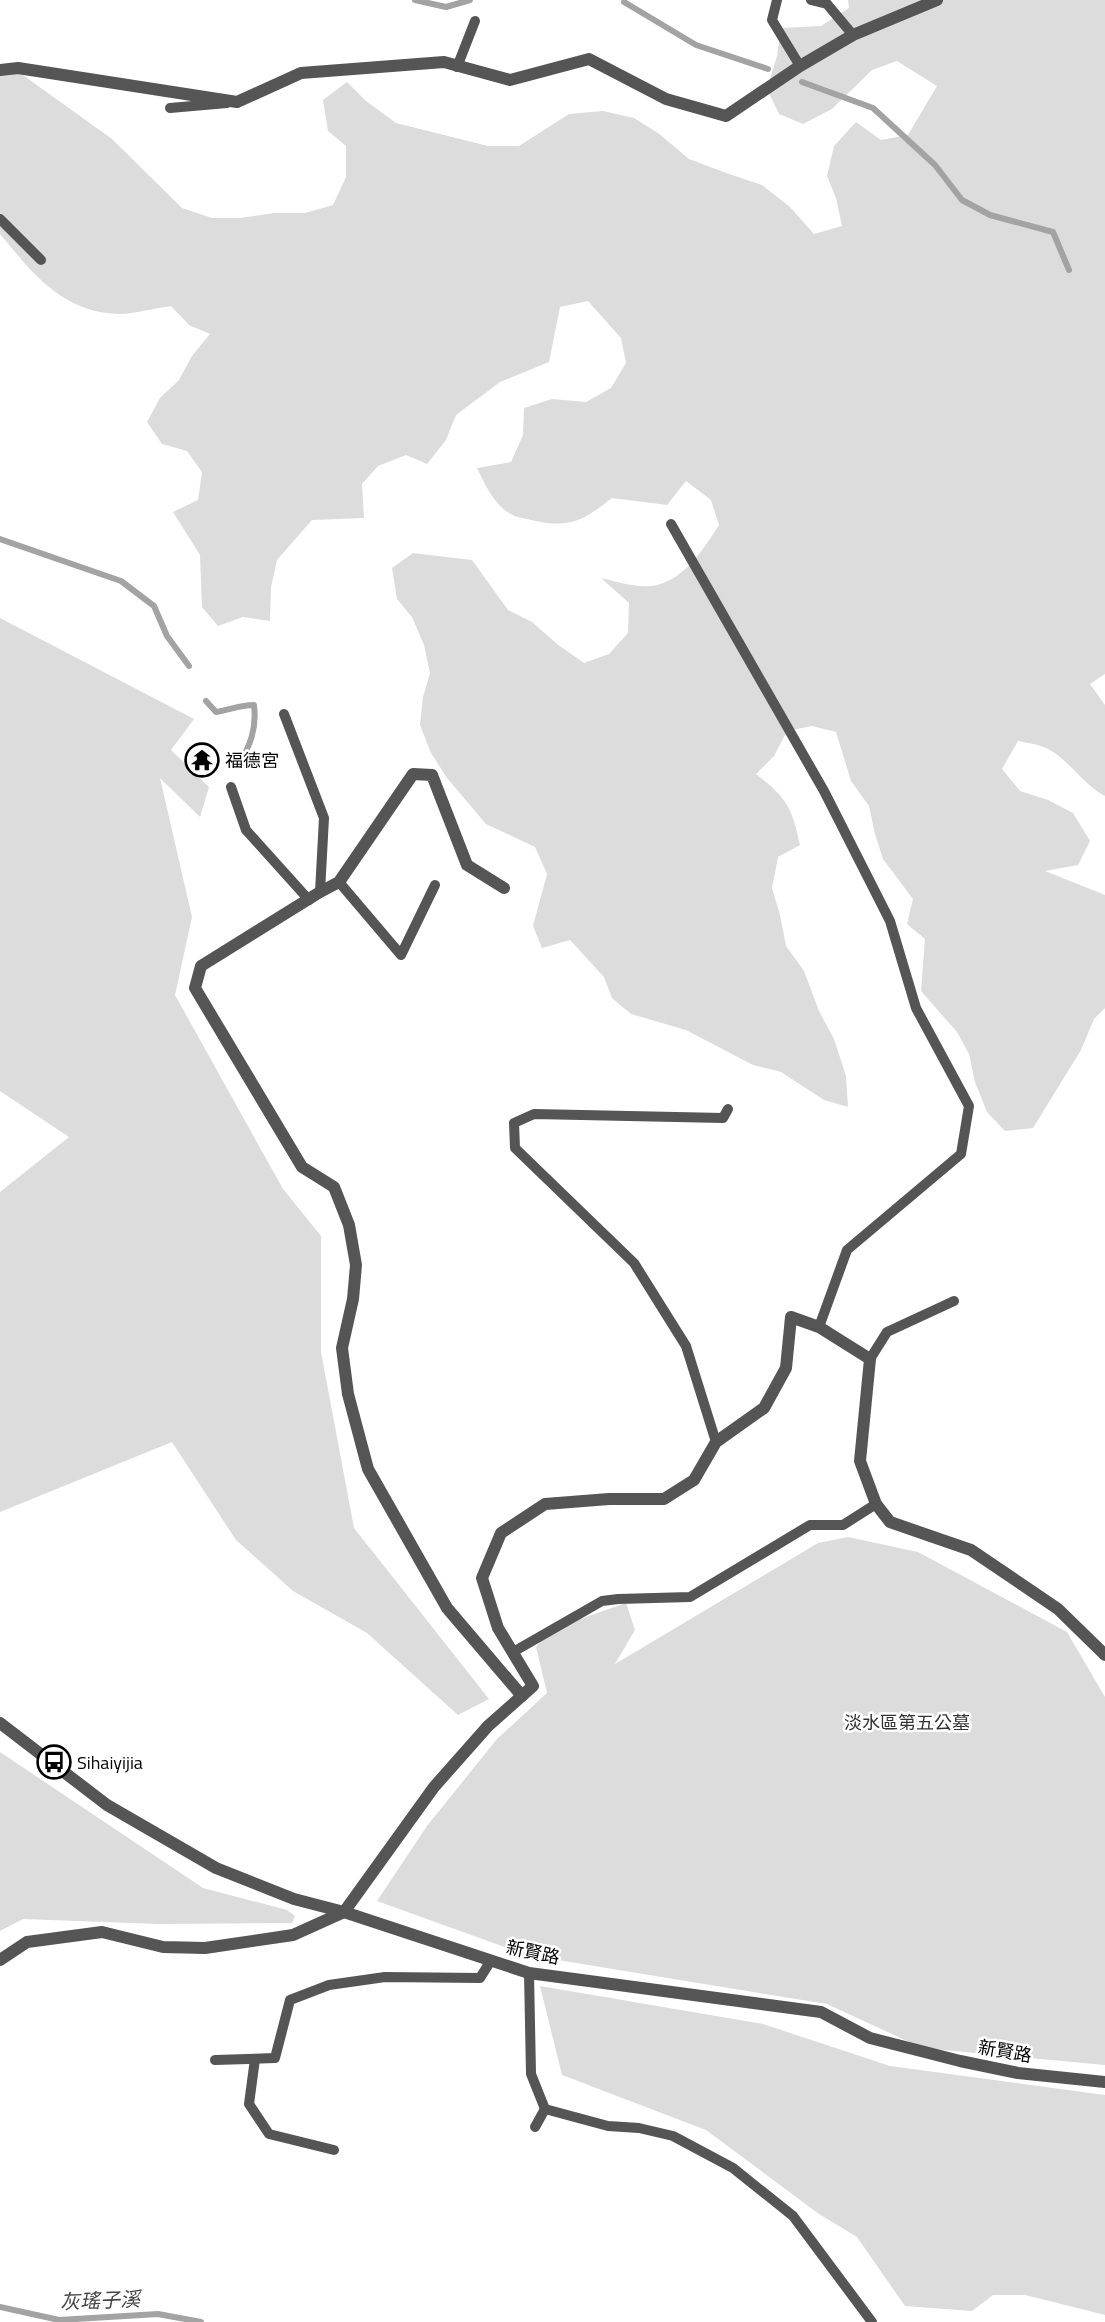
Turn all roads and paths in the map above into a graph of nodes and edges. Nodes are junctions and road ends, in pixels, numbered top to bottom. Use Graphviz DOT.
graph roads {
  1 [pos="777,0"];
  2 [pos="811,0"];
  3 [pos="938,0"];
  4 [pos="475,21"];
  5 [pos="853,35"];
  6 [pos="800,66"];
  7 [pos="457,67"];
  8 [pos="0,70"];
  9 [pos="237,102"];
  10 [pos="170,108"];
  11 [pos="0,219"];
  12 [pos="41,260"];
  13 [pos="670,524"];
  14 [pos="284,714"];
  15 [pos="231,787"];
  16 [pos="339,882"];
  17 [pos="435,885"];
  18 [pos="504,888"];
  19 [pos="315,896"];
  20 [pos="728,1108"];
  21 [pos="954,1301"];
  22 [pos="819,1327"];
  23 [pos="870,1359"];
  24 [pos="716,1442"];
  25 [pos="876,1504"];
  26 [pos="513,1652"];
  27 [pos="1105,1655"];
  28 [pos="522,1696"];
  29 [pos="0,1723"];
  30 [pos="344,1912"];
  31 [pos="0,1960"];
  32 [pos="490,1962"];
  33 [pos="529,1973"];
  34 [pos="255,2059"];
  35 [pos="215,2061"];
  36 [pos="1105,2082"];
  37 [pos="545,2109"];
  38 [pos="535,2127"];
  39 [pos="334,2151"];
  40 [pos="872,2322"];
  1 -- 6 [label="lane"];
  2 -- 5 [label="lane"];
  3 -- 5 [label="street"];
  4 -- 7 [label="lane"];
  5 -- 6 [label="street"];
  6 -- 7 [label="street"];
  7 -- 9 [label="street"];
  8 -- 9 [label="street"];
  9 -- 10 [label="lane"];
  11 -- 12 [label="lane"];
  13 -- 22 [label="lane"];
  14 -- 19 [label="lane"];
  15 -- 19 [label="lane"];
  16 -- 17 [label="lane"];
  16 -- 18 [label="street"];
  16 -- 19 [label="street"];
  19 -- 28 [label="street"];
  20 -- 24 [label="lane"];
  21 -- 23 [label="lane"];
  22 -- 23 [label="street"];
  22 -- 24 [label="street"];
  23 -- 25 [label="street"];
  24 -- 26 [label="street"];
  25 -- 26 [label="lane"];
  25 -- 27 [label="street"];
  26 -- 28 [label="street"];
  28 -- 30 [label="street"];
  29 -- 30 [label="street, 新賢路"];
  30 -- 31 [label="street"];
  30 -- 32 [label="street, 新賢路"];
  32 -- 33 [label="street, 新賢路"];
  32 -- 34 [label="lane"];
  33 -- 36 [label="street, 新賢路"];
  33 -- 37 [label="lane"];
  34 -- 35 [label="lane"];
  34 -- 39 [label="lane"];
  37 -- 38 [label="lane"];
  37 -- 40 [label="lane"];
}
